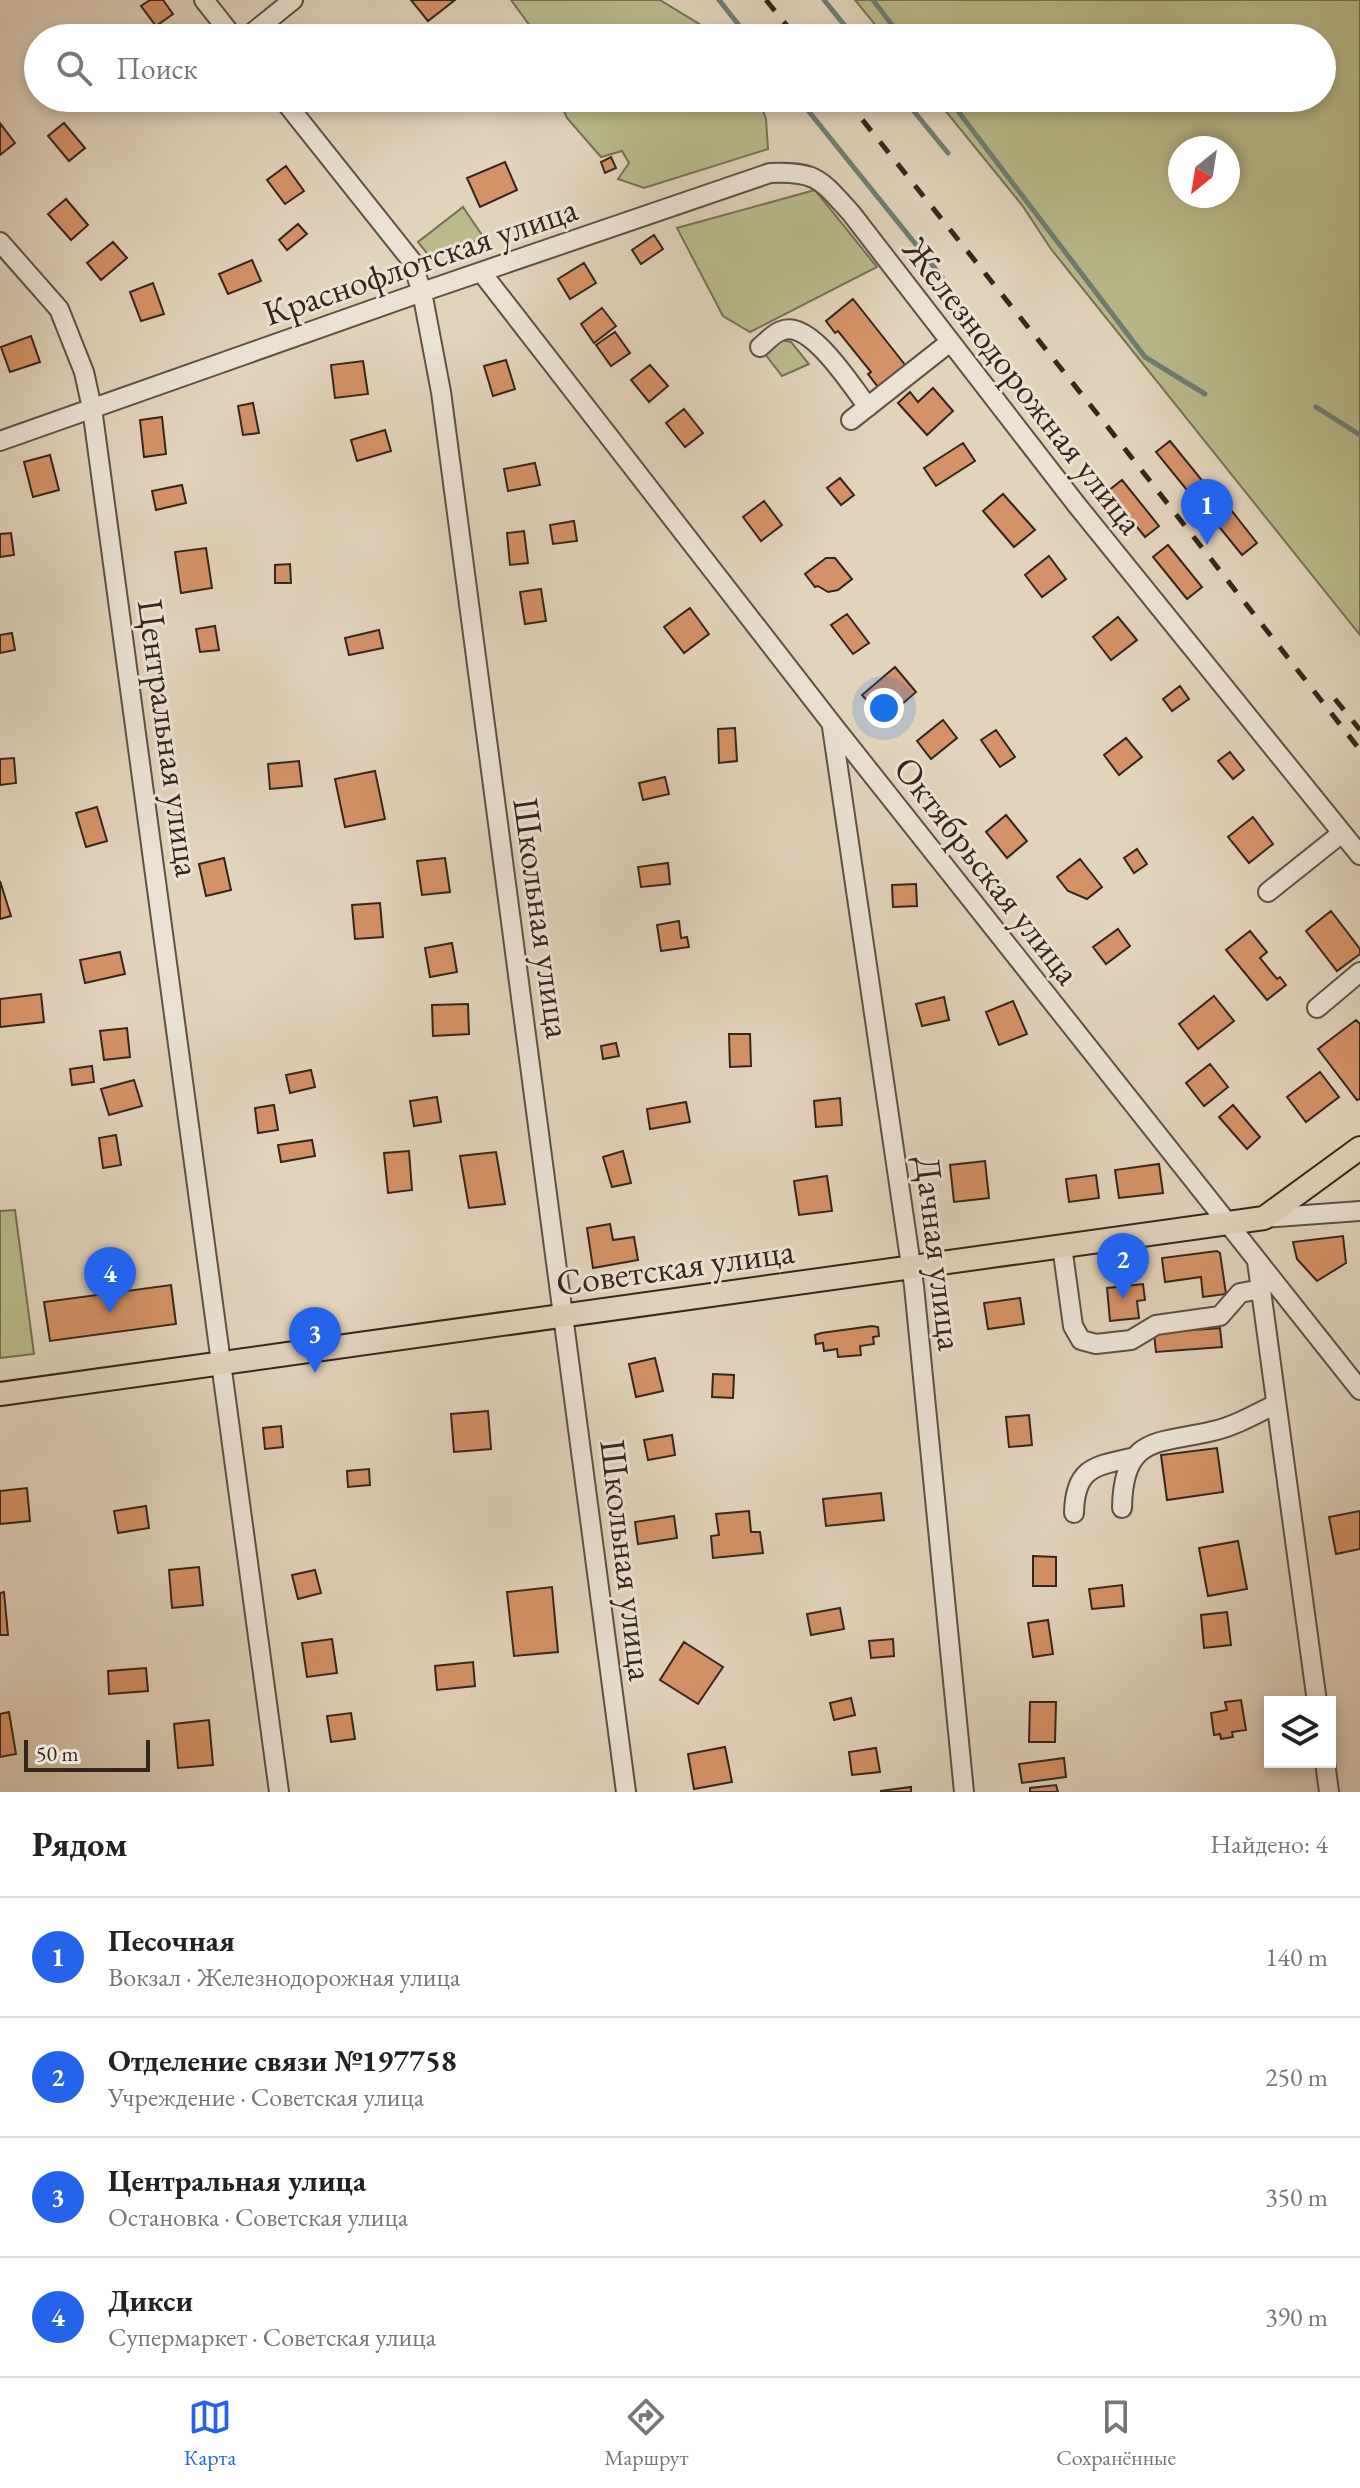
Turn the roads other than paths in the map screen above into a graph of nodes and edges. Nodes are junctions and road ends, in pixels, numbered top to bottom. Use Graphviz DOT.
graph roads {
  1 [pos="204,0"];
  2 [pos="293,0"];
  3 [pos="223,24"];
  4 [pos="263,24"];
  5 [pos="293,112"];
  6 [pos="851,213"];
  7 [pos="0,242"];
  8 [pos="482,273"];
  9 [pos="422,292"];
  10 [pos="950,342"];
  11 [pos="760,347"];
  12 [pos="868,407"];
  13 [pos="92,408"];
  14 [pos="851,420"];
  15 [pos="0,441"];
  16 [pos="832,724"];
  17 [pos="1342,833"];
  18 [pos="1360,855"];
  19 [pos="1268,892"];
  20 [pos="1360,972"];
  21 [pos="1317,1008"];
  22 [pos="1360,1148"];
  23 [pos="1360,1211"];
  24 [pos="1264,1218"];
  25 [pos="1227,1223"];
  26 [pos="1062,1246"];
  27 [pos="1256,1257"];
  28 [pos="912,1269"];
  29 [pos="1261,1289"];
  30 [pos="564,1315"];
  31 [pos="221,1363"];
  32 [pos="1360,1390"];
  33 [pos="0,1394"];
  34 [pos="1276,1404"];
  35 [pos="1135,1457"];
  36 [pos="1122,1508"];
  37 [pos="1074,1513"];
  38 [pos="1316,1696"];
  39 [pos="1326,1768"];
  40 [pos="279,1792"];
  41 [pos="626,1792"];
  42 [pos="964,1792"];
  43 [pos="1329,1792"];
  1 -- 3 [label="street"];
  2 -- 4 [label="street"];
  5 -- 9 [label="street, Школьная улица"];
  6 -- 8 [label="street, Краснофлотская улица"];
  6 -- 10 [label="street, Железнодорожная улица"];
  7 -- 13 [label="street, Центральная улица"];
  8 -- 9 [label="street, Краснофлотская улица"];
  8 -- 16 [label="street, Октябрьская улица"];
  9 -- 13 [label="street, Краснофлотская улица"];
  9 -- 30 [label="street, Школьная улица"];
  10 -- 12 [label="street"];
  10 -- 17 [label="street, Железнодорожная улица"];
  11 -- 12 [label="street"];
  12 -- 14 [label="street"];
  13 -- 15 [label="street, Краснофлотская улица"];
  13 -- 31 [label="street, Центральная улица"];
  16 -- 25 [label="street, Октябрьская улица"];
  16 -- 28 [label="street, Дачная улица"];
  17 -- 18 [label="street, Железнодорожная улица"];
  17 -- 19 [label="street"];
  20 -- 21 [label="street"];
  22 -- 24 [label="main road"];
  23 -- 24 [label="street, Советская улица"];
  24 -- 25 [label="main road, Советская улица"];
  25 -- 26 [label="main road, Советская улица"];
  25 -- 27 [label="street, Октябрьская улица"];
  26 -- 28 [label="main road, Советская улица"];
  26 -- 29 [label="street"];
  27 -- 29 [label="street"];
  27 -- 32 [label="street, Октябрьская улица"];
  28 -- 30 [label="main road, Советская улица"];
  28 -- 42 [label="street, Дачная улица"];
  29 -- 34 [label="street"];
  30 -- 31 [label="main road, Советская улица"];
  30 -- 41 [label="street, Школьная улица"];
  31 -- 33 [label="main road, Советская улица"];
  31 -- 40 [label="street, Центральная улица"];
  34 -- 35 [label="street"];
  34 -- 38 [label="street"];
  35 -- 36 [label="street"];
  35 -- 37 [label="street"];
  39 -- 43 [label="street"];
}
